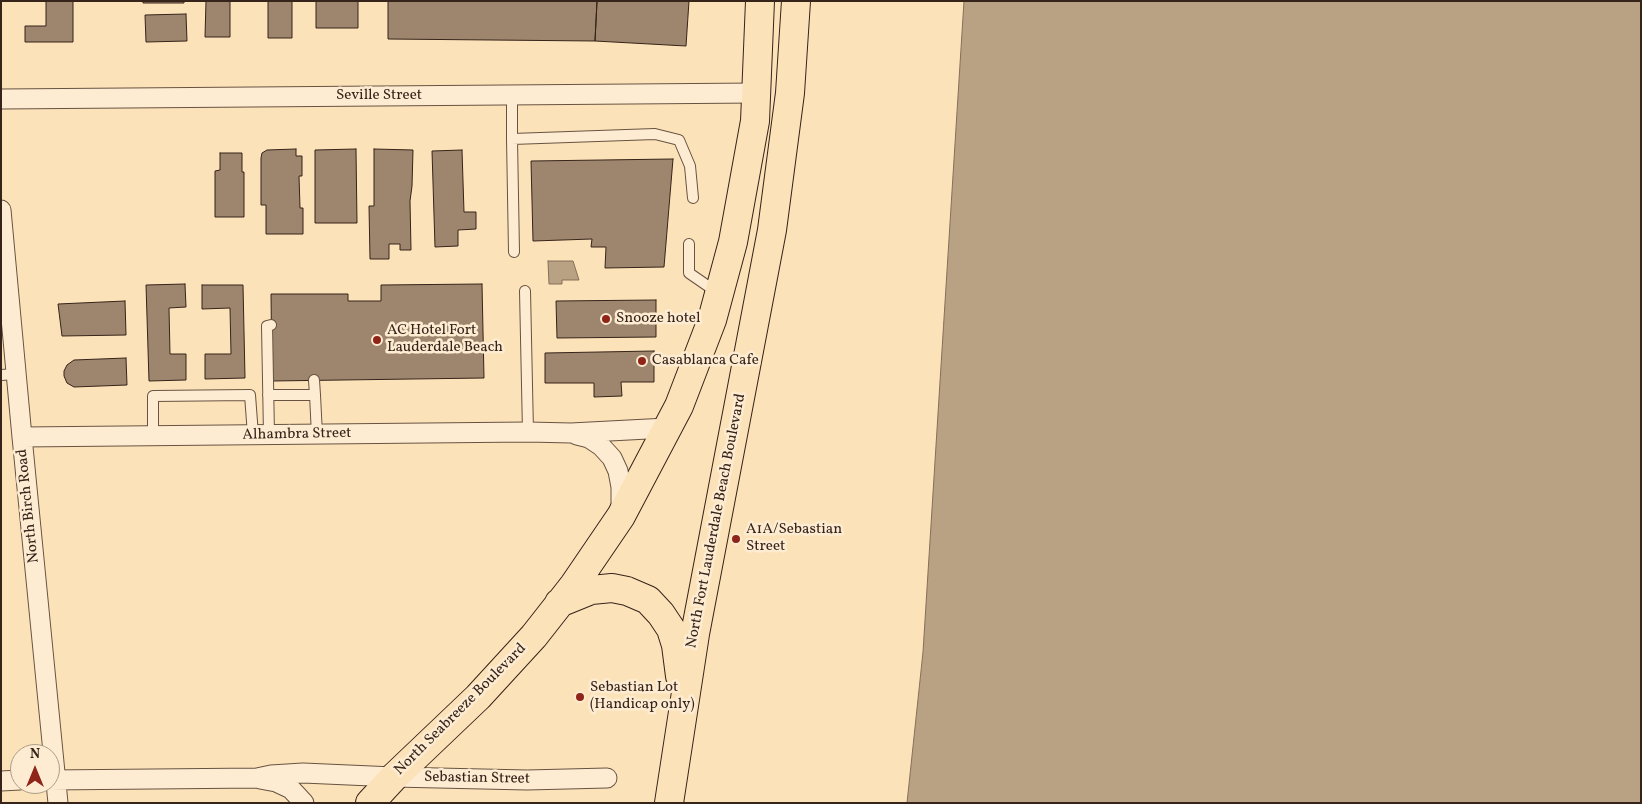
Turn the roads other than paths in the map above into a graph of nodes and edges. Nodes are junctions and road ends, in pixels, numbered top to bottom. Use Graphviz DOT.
graph roads {
  1 [pos="760,1"];
  2 [pos="796,1"];
  3 [pos="757,93"];
  4 [pos="512,95"];
  5 [pos="1,99"];
  6 [pos="512,139"];
  7 [pos="693,198"];
  8 [pos="1,210"];
  9 [pos="689,244"];
  10 [pos="514,252"];
  11 [pos="525,291"];
  12 [pos="719,293"];
  13 [pos="271,325"];
  14 [pos="9,375"];
  15 [pos="314,380"];
  16 [pos="268,395"];
  17 [pos="315,395"];
  18 [pos="667,428"];
  19 [pos="528,432"];
  20 [pos="571,433"];
  21 [pos="316,434"];
  22 [pos="261,435"];
  23 [pos="154,436"];
  24 [pos="22,438"];
  25 [pos="621,516"];
  26 [pos="559,603"];
  27 [pos="684,705"];
  28 [pos="50,744"];
  29 [pos="394,777"];
  30 [pos="257,778"];
  31 [pos="607,778"];
  32 [pos="60,780"];
  33 [pos="304,803"];
  34 [pos="370,803"];
  35 [pos="669,803"];
  1 -- 3 [label="main road"];
  2 -- 27 [label="main road, North Fort Lauderdale Beach Boulevard"];
  3 -- 4 [label="street, Seville Street"];
  3 -- 12 [label="main road"];
  4 -- 5 [label="street, Seville Street"];
  4 -- 6 [label="lane"];
  6 -- 7 [label="lane"];
  6 -- 10 [label="lane"];
  8 -- 14 [label="street, North Birch Road"];
  9 -- 12 [label="lane"];
  11 -- 19 [label="lane"];
  12 -- 18 [label="main road, North Seabreeze Boulevard"];
  13 -- 16 [label="lane"];
  14 -- 24 [label="street, North Birch Road"];
  15 -- 17 [label="lane"];
  16 -- 17 [label="lane"];
  16 -- 22 [label="lane"];
  17 -- 21 [label="lane"];
  18 -- 20 [label="street, Alhambra Street"];
  18 -- 25 [label="main road, North Seabreeze Boulevard"];
  19 -- 20 [label="street, Alhambra Street"];
  19 -- 21 [label="street, Alhambra Street"];
  20 -- 25 [label="street, Alhambra Street"];
  21 -- 22 [label="street, Alhambra Street"];
  22 -- 23 [label="street, Alhambra Street"];
  22 -- 23 [label="lane"];
  23 -- 24 [label="street, Alhambra Street"];
  24 -- 28 [label="street, North Birch Road"];
  25 -- 26 [label="main road, North Seabreeze Boulevard"];
  26 -- 27 [label="main road"];
  26 -- 29 [label="main road, North Seabreeze Boulevard"];
  27 -- 35 [label="main road, North Fort Lauderdale Beach Boulevard"];
  29 -- 30 [label="street, Sebastian Street"];
  29 -- 31 [label="street, Sebastian Street"];
  29 -- 34 [label="main road, North Seabreeze Boulevard"];
  30 -- 32 [label="street, Sebastian Street"];
  30 -- 33 [label="street, Sebastian Street"];
}
